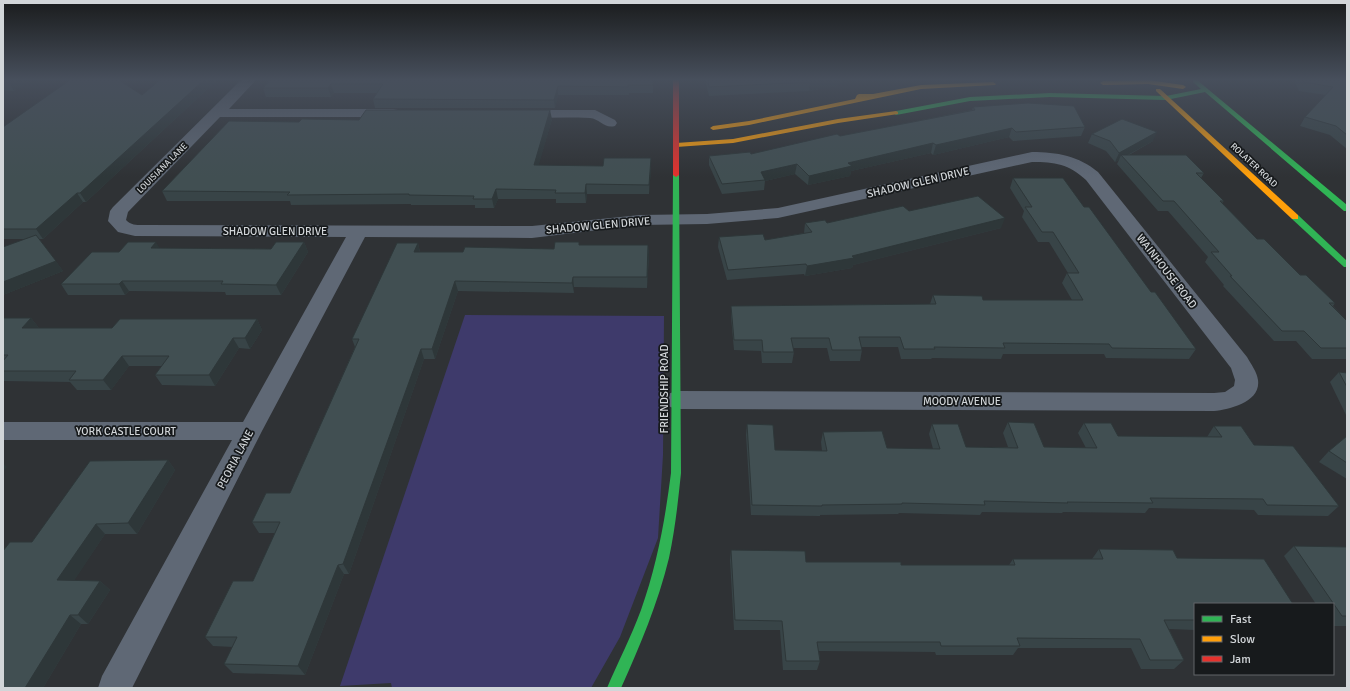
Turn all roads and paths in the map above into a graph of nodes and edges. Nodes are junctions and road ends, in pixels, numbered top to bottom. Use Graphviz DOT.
graph roads {
  1 [pos="676,112"];
  2 [pos="800,112"];
  3 [pos="897,112"];
  4 [pos="1181,112"];
  5 [pos="1232,112"];
  6 [pos="216,113"];
  7 [pos="406,114"];
  8 [pos="508,114"];
  9 [pos="610,123"];
  10 [pos="706,129"];
  11 [pos="676,130"];
  12 [pos="688,130"];
  13 [pos="676,145"];
  14 [pos="1072,162"];
  15 [pos="1347,209"];
  16 [pos="676,220"];
  17 [pos="119,224"];
  18 [pos="358,231"];
  19 [pos="1347,265"];
  20 [pos="1245,389"];
  21 [pos="676,400"];
  22 [pos="3,430"];
  23 [pos="250,431"];
  24 [pos="114,688"];
  25 [pos="614,688"];
  1 -- 11 [label="street, FRIENDSHIP ROAD"];
  2 -- 10 [label="street"];
  3 -- 13 [label="street"];
  4 -- 19 [label="street, ROLATER ROAD"];
  5 -- 15 [label="street"];
  6 -- 7 [label="street"];
  6 -- 17 [label="street, LOUISIANA LANE"];
  8 -- 9 [label="street"];
  11 -- 12 [label="street"];
  11 -- 13 [label="street, FRIENDSHIP ROAD"];
  13 -- 16 [label="street, FRIENDSHIP ROAD"];
  14 -- 16 [label="street, SHADOW GLEN DRIVE"];
  14 -- 20 [label="street, WAINHOUSE ROAD"];
  16 -- 18 [label="street, SHADOW GLEN DRIVE"];
  16 -- 21 [label="street, FRIENDSHIP ROAD"];
  17 -- 18 [label="street, SHADOW GLEN DRIVE"];
  18 -- 23 [label="street, PEORIA LANE"];
  20 -- 21 [label="street, MOODY AVENUE"];
  21 -- 25 [label="street, FRIENDSHIP ROAD"];
  22 -- 23 [label="street, YORK CASTLE COURT"];
  23 -- 24 [label="street, PEORIA LANE"];
}
